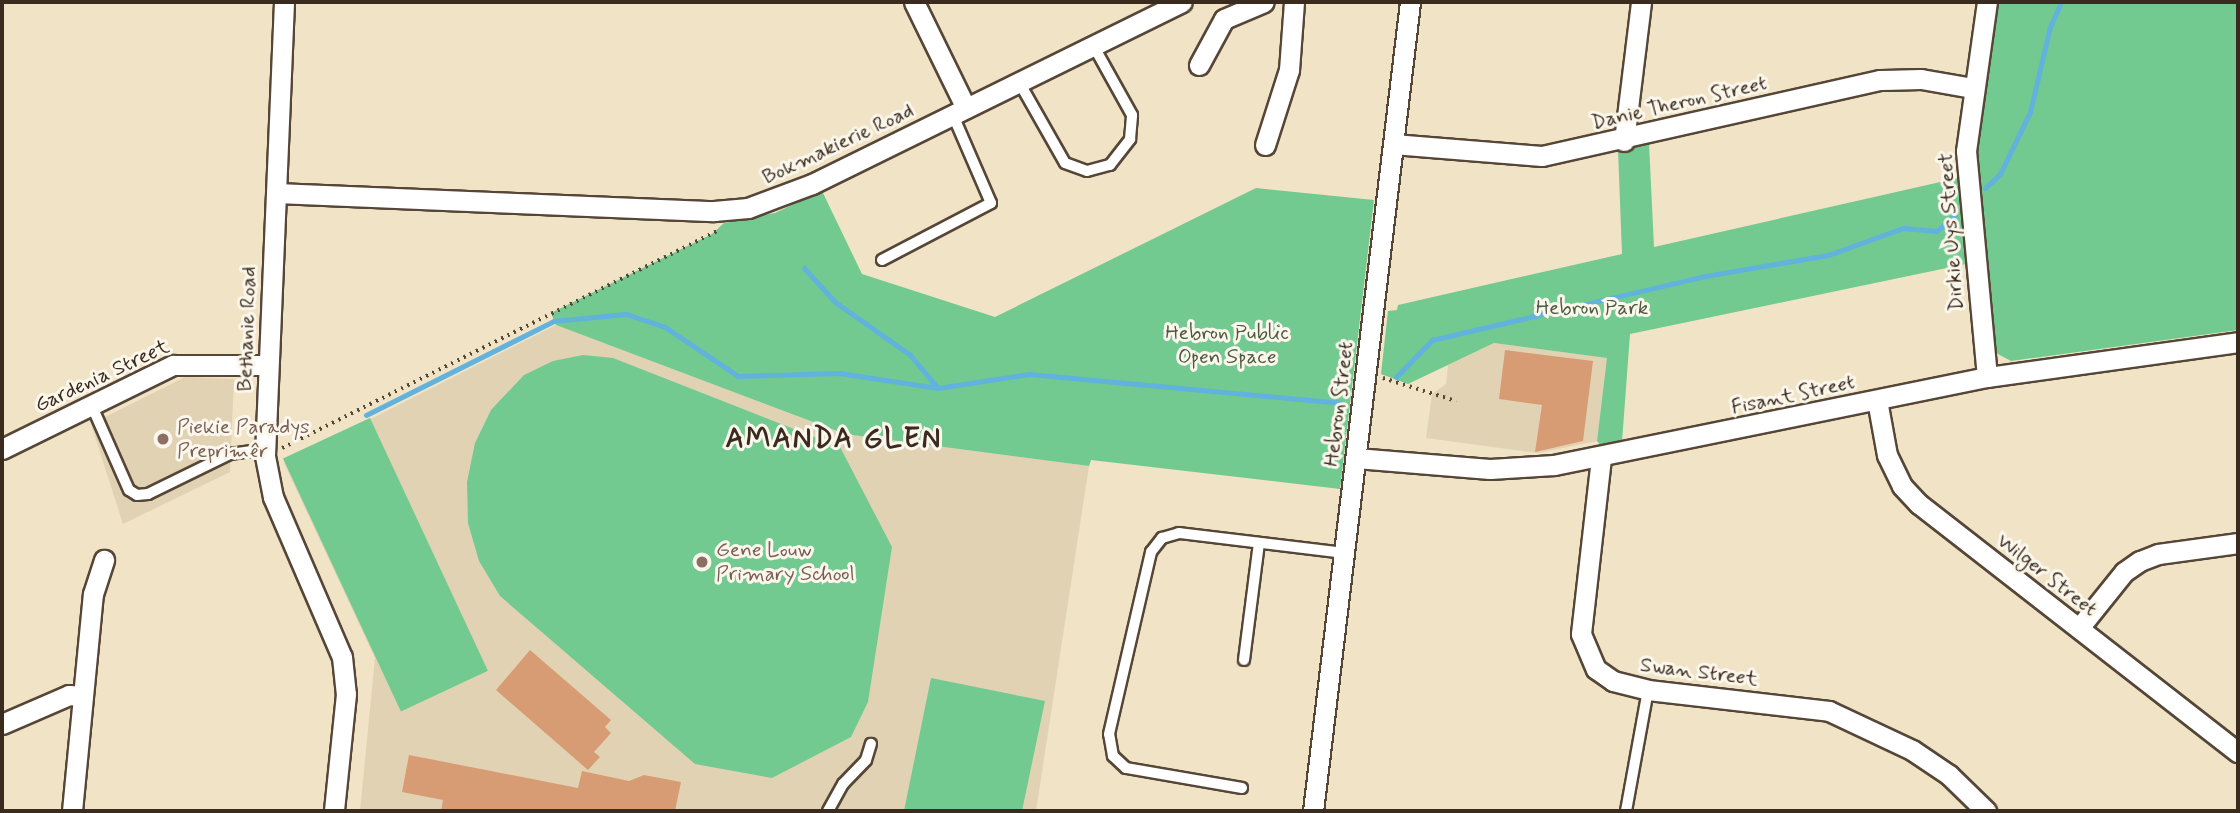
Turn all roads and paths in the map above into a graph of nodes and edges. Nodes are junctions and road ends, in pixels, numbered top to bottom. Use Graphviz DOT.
graph roads {
  1 [pos="284,2"];
  2 [pos="914,2"];
  3 [pos="1182,2"];
  4 [pos="1264,2"];
  5 [pos="1294,2"];
  6 [pos="1410,2"];
  7 [pos="1641,2"];
  8 [pos="1987,2"];
  9 [pos="1093,45"];
  10 [pos="1199,65"];
  11 [pos="1019,82"];
  12 [pos="1973,88"];
  13 [pos="959,112"];
  14 [pos="1625,141"];
  15 [pos="1265,145"];
  16 [pos="1393,145"];
  17 [pos="276,192"];
  18 [pos="729,210"];
  19 [pos="882,260"];
  20 [pos="2238,342"];
  21 [pos="268,365"];
  22 [pos="1378,376"];
  23 [pos="1987,377"];
  24 [pos="1877,400"];
  25 [pos="1456,401"];
  26 [pos="91,404"];
  27 [pos="2,449"];
  28 [pos="265,452"];
  29 [pos="1356,458"];
  30 [pos="1601,458"];
  31 [pos="1259,542"];
  32 [pos="2238,543"];
  33 [pos="1344,553"];
  34 [pos="104,560"];
  35 [pos="2079,628"];
  36 [pos="1244,660"];
  37 [pos="1648,690"];
  38 [pos="83,696"];
  39 [pos="2,724"];
  40 [pos="871,744"];
  41 [pos="2238,752"];
  42 [pos="1242,788"];
  43 [pos="72,811"];
  44 [pos="334,811"];
  45 [pos="828,811"];
  46 [pos="1313,811"];
  47 [pos="1626,811"];
  48 [pos="1986,811"];
  1 -- 17 [label="street, Bethanie Road"];
  2 -- 13 [label="street"];
  3 -- 9 [label="street, Bokmakierie Road"];
  4 -- 10 [label="street"];
  5 -- 15 [label="street"];
  6 -- 16 [label="street, Hebron Street"];
  7 -- 14 [label="street"];
  8 -- 12 [label="street, Dirkie Uys Street"];
  9 -- 11 [label="street, Bokmakierie Road"];
  9 -- 11 [label="lane"];
  11 -- 13 [label="street, Bokmakierie Road"];
  12 -- 14 [label="street, Danie Theron Street"];
  12 -- 23 [label="street, Dirkie Uys Street"];
  13 -- 18 [label="street, Bokmakierie Road"];
  13 -- 19 [label="lane"];
  14 -- 16 [label="street, Danie Theron Street"];
  16 -- 29 [label="street, Hebron Street"];
  17 -- 18 [label="street, Bokmakierie Road"];
  17 -- 21 [label="street, Bethanie Road"];
  18 -- 28 [label="path"];
  20 -- 23 [label="street, Fisant Street"];
  21 -- 26 [label="street, Gardenia Street"];
  21 -- 28 [label="street, Bethanie Road"];
  22 -- 25 [label="path"];
  23 -- 24 [label="street, Fisant Street"];
  24 -- 30 [label="street, Fisant Street"];
  24 -- 35 [label="street, Wilger Street"];
  26 -- 27 [label="street, Gardenia Street"];
  26 -- 28 [label="lane"];
  28 -- 44 [label="street, Bethanie Road"];
  29 -- 30 [label="street, Fisant Street"];
  29 -- 33 [label="street, Hebron Street"];
  30 -- 37 [label="street, Swan Street"];
  31 -- 33 [label="lane"];
  31 -- 36 [label="lane"];
  31 -- 42 [label="lane"];
  32 -- 35 [label="street"];
  33 -- 46 [label="street, Hebron Street"];
  34 -- 38 [label="street"];
  35 -- 41 [label="street, Wilger Street"];
  37 -- 47 [label="lane"];
  37 -- 48 [label="street, Swan Street"];
  38 -- 39 [label="street"];
  38 -- 43 [label="street"];
  40 -- 45 [label="lane"];
}
